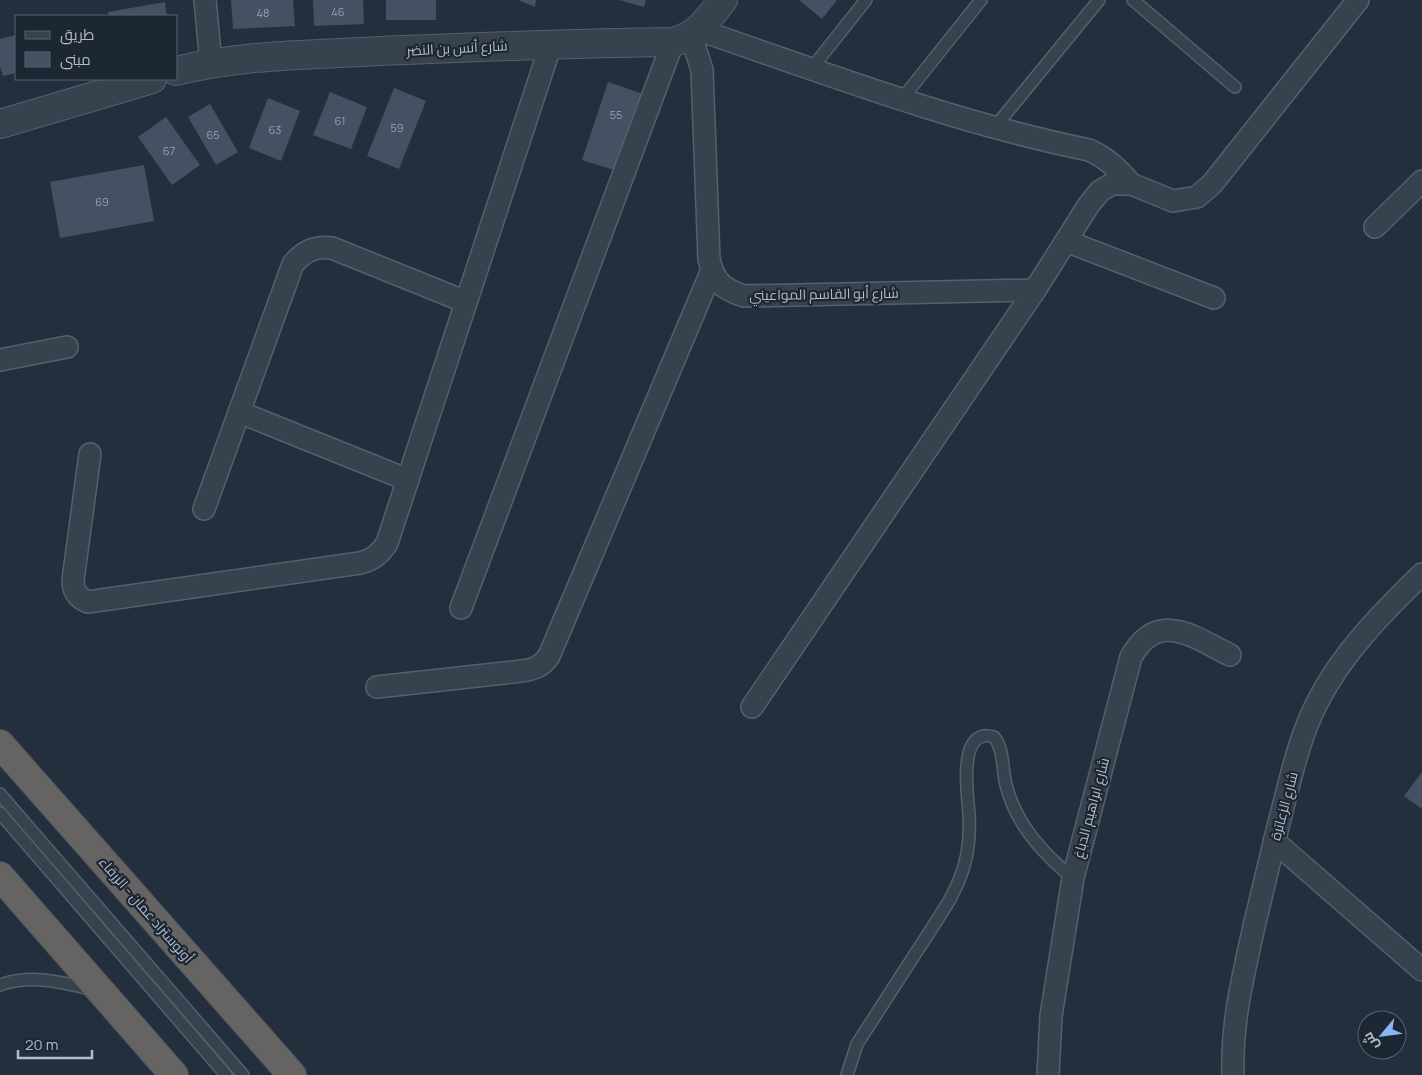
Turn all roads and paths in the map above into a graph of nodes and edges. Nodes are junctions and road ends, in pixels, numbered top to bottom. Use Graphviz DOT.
graph roads {
  1 [pos="205,0"];
  2 [pos="723,0"];
  3 [pos="866,0"];
  4 [pos="981,0"];
  5 [pos="1099,0"];
  6 [pos="1133,0"];
  7 [pos="1358,0"];
  8 [pos="688,36"];
  9 [pos="551,44"];
  10 [pos="211,64"];
  11 [pos="812,68"];
  12 [pos="178,72"];
  13 [pos="149,80"];
  14 [pos="1235,87"];
  15 [pos="902,99"];
  16 [pos="0,124"];
  17 [pos="995,127"];
  18 [pos="1422,181"];
  19 [pos="1131,184"];
  20 [pos="1375,227"];
  21 [pos="1066,241"];
  22 [pos="712,270"];
  23 [pos="1035,290"];
  24 [pos="1214,298"];
  25 [pos="466,302"];
  26 [pos="67,347"];
  27 [pos="0,360"];
  28 [pos="239,412"];
  29 [pos="90,454"];
  30 [pos="408,480"];
  31 [pos="204,509"];
  32 [pos="1422,574"];
  33 [pos="461,608"];
  34 [pos="1230,655"];
  35 [pos="377,687"];
  36 [pos="752,707"];
  37 [pos="0,744"];
  38 [pos="0,794"];
  39 [pos="0,813"];
  40 [pos="1274,841"];
  41 [pos="0,876"];
  42 [pos="1073,878"];
  43 [pos="1422,970"];
  44 [pos="0,985"];
  45 [pos="100,991"];
  46 [pos="174,1075"];
  47 [pos="226,1075"];
  48 [pos="243,1075"];
  49 [pos="292,1075"];
  50 [pos="847,1075"];
  51 [pos="1048,1075"];
  52 [pos="1233,1075"];
  1 -- 10 [label="street"];
  2 -- 8 [label="street"];
  3 -- 11 [label="lane"];
  4 -- 15 [label="lane"];
  5 -- 17 [label="lane"];
  6 -- 14 [label="lane"];
  7 -- 19 [label="street"];
  8 -- 9 [label="street, شارع أنس بن النضر"];
  8 -- 11 [label="street"];
  8 -- 22 [label="street, شارع أبو القاسم المواعيني"];
  8 -- 33 [label="street"];
  9 -- 10 [label="street, شارع أنس بن النضر"];
  9 -- 25 [label="street"];
  10 -- 12 [label="street, شارع أنس بن النضر"];
  11 -- 15 [label="street"];
  13 -- 16 [label="street"];
  15 -- 17 [label="street"];
  17 -- 19 [label="street"];
  18 -- 20 [label="street"];
  19 -- 21 [label="street"];
  21 -- 23 [label="street"];
  21 -- 24 [label="street"];
  22 -- 23 [label="street, شارع أبو القاسم المواعيني"];
  22 -- 35 [label="street"];
  23 -- 36 [label="street"];
  25 -- 28 [label="street"];
  25 -- 30 [label="street"];
  26 -- 27 [label="street"];
  28 -- 30 [label="street"];
  28 -- 31 [label="street"];
  29 -- 30 [label="street"];
  32 -- 40 [label="street, شارع الزعاترة"];
  34 -- 42 [label="street, شارع ابراهيم الدباغ"];
  37 -- 49 [label="highway, أوتوستراد عمان - الزرقاء"];
  38 -- 48 [label="lane"];
  39 -- 47 [label="lane"];
  40 -- 43 [label="street"];
  40 -- 52 [label="street, شارع الزعاترة"];
  41 -- 45 [label="highway"];
  42 -- 50 [label="lane"];
  42 -- 51 [label="street, شارع ابراهيم الدباغ"];
  44 -- 45 [label="lane"];
  45 -- 46 [label="highway"];
}
